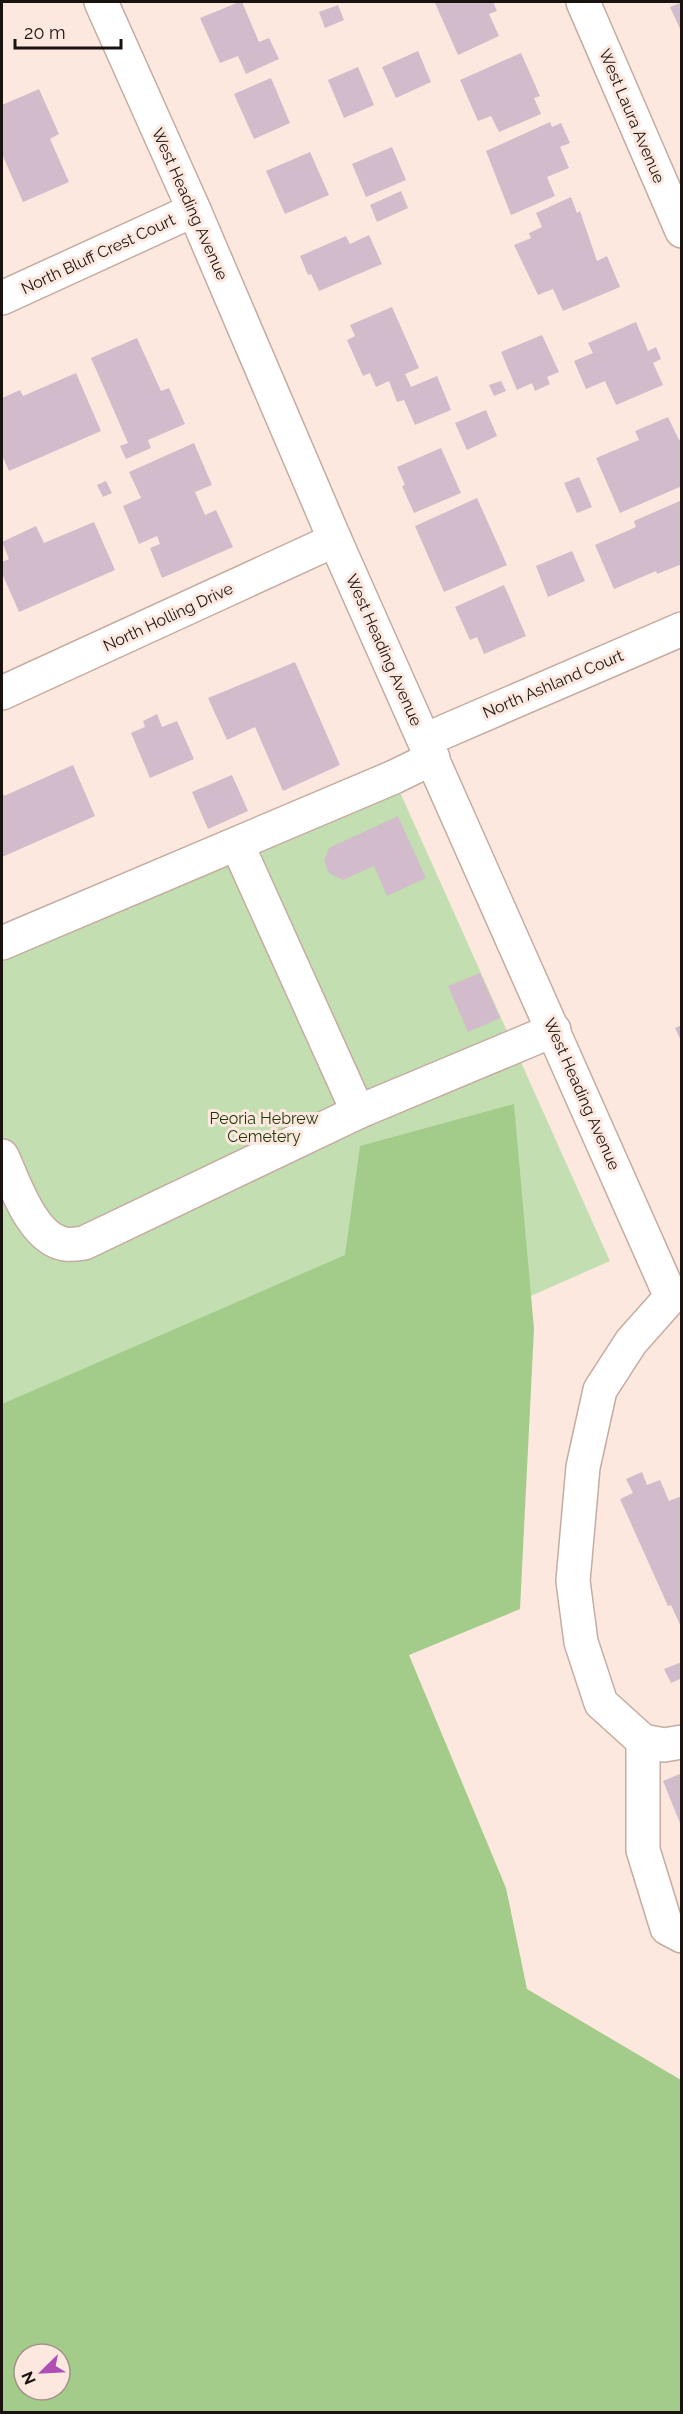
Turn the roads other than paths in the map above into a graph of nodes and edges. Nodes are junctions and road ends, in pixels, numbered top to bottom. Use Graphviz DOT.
graph roads {
  1 [pos="101,2"];
  2 [pos="584,2"];
  3 [pos="194,210"];
  4 [pos="681,231"];
  5 [pos="2,298"];
  6 [pos="335,540"];
  7 [pos="681,629"];
  8 [pos="2,693"];
  9 [pos="429,749"];
  10 [pos="237,844"];
  11 [pos="2,943"];
  12 [pos="554,1029"];
  13 [pos="358,1112"];
  14 [pos="2,1156"];
  15 [pos="676,1295"];
  16 [pos="643,1741"];
  17 [pos="681,1742"];
  18 [pos="681,1936"];
  1 -- 3 [label="street, West Heading Avenue"];
  2 -- 4 [label="street, West Laura Avenue"];
  3 -- 5 [label="street, North Bluff Crest Court"];
  3 -- 6 [label="street, West Heading Avenue"];
  6 -- 8 [label="street, North Holling Drive"];
  6 -- 9 [label="street, West Heading Avenue"];
  7 -- 9 [label="street, North Ashland Court"];
  9 -- 10 [label="street, North Ashland Court"];
  9 -- 12 [label="street, West Heading Avenue"];
  10 -- 11 [label="street, North Ashland Court"];
  10 -- 13 [label="street"];
  12 -- 13 [label="street"];
  12 -- 15 [label="street, West Heading Avenue"];
  13 -- 14 [label="street"];
  15 -- 16 [label="street"];
  16 -- 17 [label="street"];
  16 -- 18 [label="street"];
}
